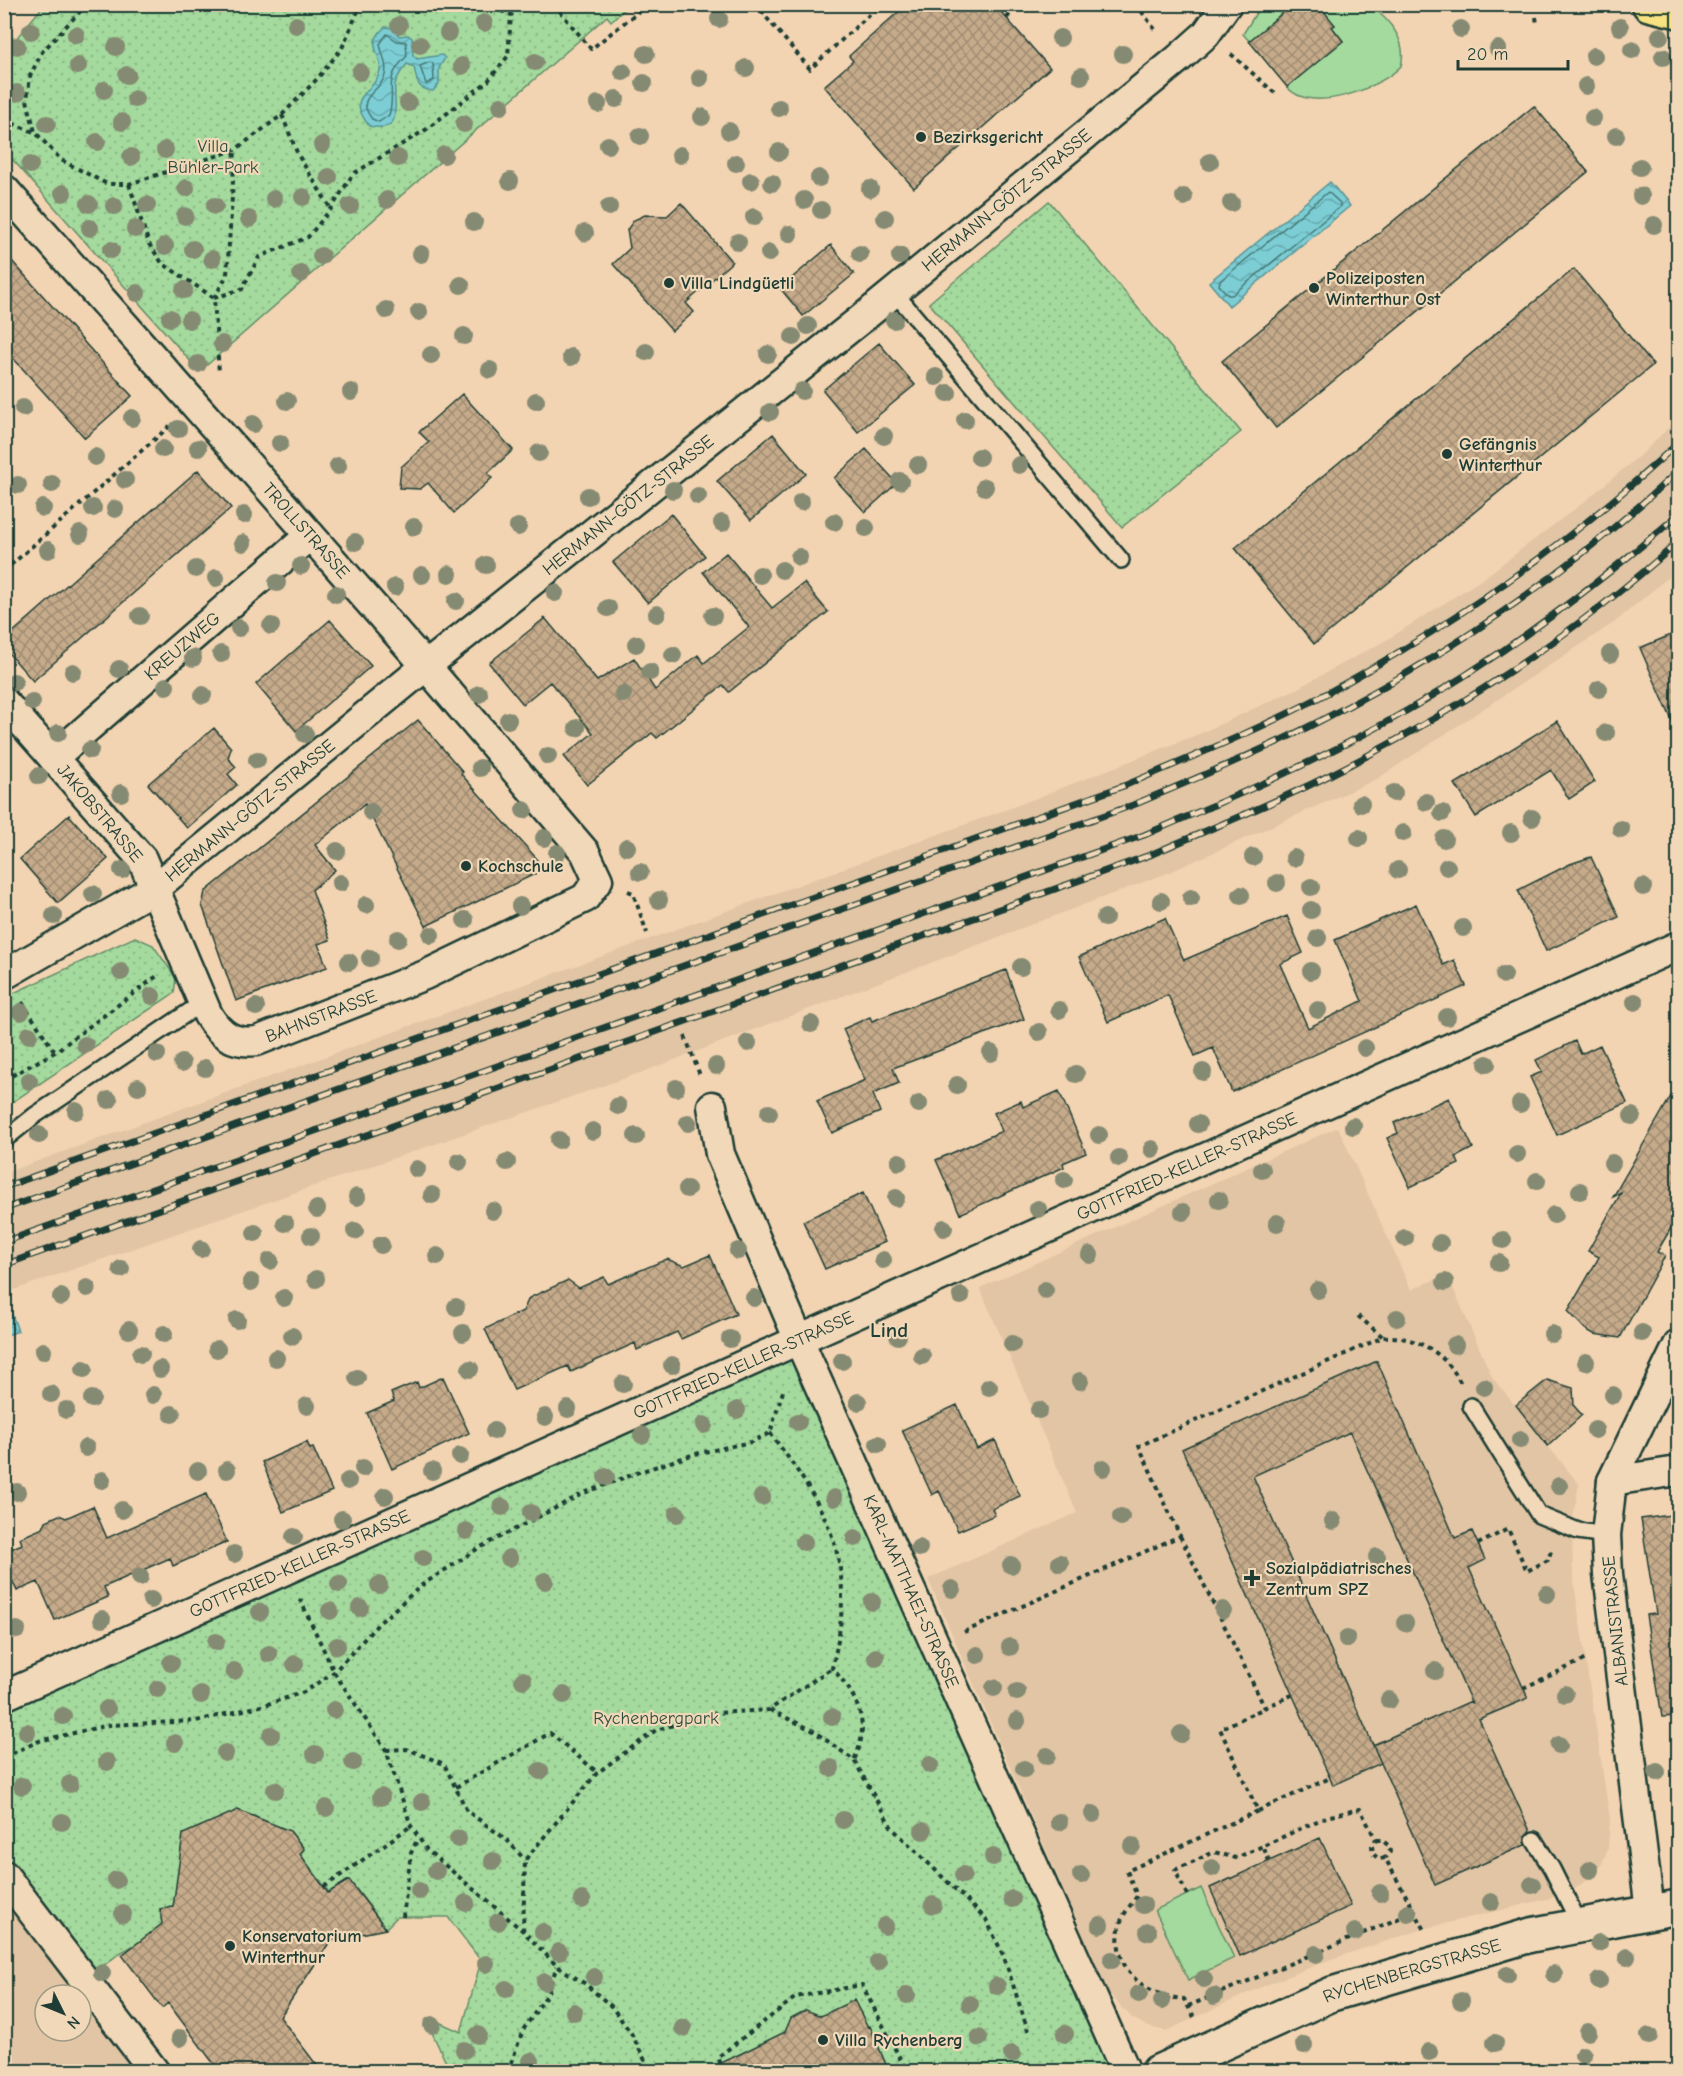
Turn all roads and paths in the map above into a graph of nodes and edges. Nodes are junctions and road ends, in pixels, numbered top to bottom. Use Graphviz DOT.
graph roads {
  1 [pos="87,4"];
  2 [pos="361,4"];
  3 [pos="484,4"];
  4 [pos="525,4"];
  5 [pos="554,4"];
  6 [pos="648,4"];
  7 [pos="755,4"];
  8 [pos="881,4"];
  9 [pos="1017,4"];
  10 [pos="1227,4"];
  11 [pos="1649,4"];
  12 [pos="1678,11"];
  13 [pos="511,15"];
  14 [pos="1536,17"];
  15 [pos="1006,18"];
  16 [pos="1537,24"];
  17 [pos="1226,49"];
  18 [pos="1277,95"];
  19 [pos="282,115"];
  20 [pos="4,120"];
  21 [pos="35,132"];
  22 [pos="236,150"];
  23 [pos="129,184"];
  24 [pos="4,189"];
  25 [pos="331,209"];
  26 [pos="894,292"];
  27 [pos="214,298"];
  28 [pos="219,373"];
  29 [pos="195,404"];
  30 [pos="310,535"];
  31 [pos="1121,560"];
  32 [pos="4,571"];
  33 [pos="426,666"];
  34 [pos="4,702"];
  35 [pos="53,758"];
  36 [pos="598,880"];
  37 [pos="155,888"];
  38 [pos="633,893"];
  39 [pos="647,933"];
  40 [pos="1678,946"];
  41 [pos="184,956"];
  42 [pos="10,985"];
  43 [pos="202,1003"];
  44 [pos="685,1036"];
  45 [pos="55,1052"];
  46 [pos="4,1080"];
  47 [pos="712,1106"];
  48 [pos="4,1140"];
  49 [pos="1358,1316"];
  50 [pos="1383,1336"];
  51 [pos="798,1338"];
  52 [pos="1678,1345"];
  53 [pos="1471,1406"];
  54 [pos="770,1433"];
  55 [pos="1678,1471"];
  56 [pos="1612,1481"];
  57 [pos="1606,1535"];
  58 [pos="1180,1536"];
  59 [pos="1478,1544"];
  60 [pos="1548,1560"];
  61 [pos="285,1569"];
  62 [pos="936,1644"];
  63 [pos="1593,1656"];
  64 [pos="832,1668"];
  65 [pos="334,1672"];
  66 [pos="1523,1688"];
  67 [pos="1292,1695"];
  68 [pos="4,1696"];
  69 [pos="1265,1708"];
  70 [pos="769,1710"];
  71 [pos="386,1750"];
  72 [pos="4,1757"];
  73 [pos="854,1760"];
  74 [pos="597,1773"];
  75 [pos="1330,1778"];
  76 [pos="456,1787"];
  77 [pos="1258,1811"];
  78 [pos="411,1826"];
  79 [pos="418,1838"];
  80 [pos="1376,1840"];
  81 [pos="1534,1840"];
  82 [pos="1263,1846"];
  83 [pos="1385,1858"];
  84 [pos="525,1860"];
  85 [pos="1269,1861"];
  86 [pos="4,1875"];
  87 [pos="324,1887"];
  88 [pos="1187,1895"];
  89 [pos="1664,1909"];
  90 [pos="1414,1912"];
  91 [pos="403,1917"];
  92 [pos="1580,1925"];
  93 [pos="523,1931"];
  94 [pos="1428,1935"];
  95 [pos="557,1966"];
  96 [pos="1188,2006"];
  97 [pos="1197,2023"];
  98 [pos="1028,2031"];
  99 [pos="1076,2069"];
  100 [pos="944,2070"];
  101 [pos="155,2072"];
  102 [pos="508,2072"];
  103 [pos="651,2072"];
  104 [pos="724,2072"];
  105 [pos="907,2072"];
  106 [pos="1126,2072"];
  107 [pos="1158,2072"];
  1 -- 21 [label="path"];
  2 -- 19 [label="path"];
  3 -- 13 [label="path"];
  4 -- 13 [label="path"];
  5 -- 6 [label="path"];
  7 -- 8 [label="path"];
  9 -- 15 [label="path"];
  10 -- 26 [label="street, HERMANN-GÖTZ-STRASSE"];
  11 -- 12 [label="main road"];
  13 -- 25 [label="path"];
  14 -- 16 [label="path"];
  17 -- 18 [label="path"];
  19 -- 22 [label="path"];
  19 -- 25 [label="path"];
  20 -- 21 [label="path"];
  21 -- 23 [label="path"];
  22 -- 23 [label="path"];
  22 -- 27 [label="path"];
  23 -- 27 [label="path"];
  24 -- 29 [label="street, TROLLSTRASSE"];
  25 -- 27 [label="path"];
  26 -- 31 [label="lane"];
  26 -- 33 [label="street, HERMANN-GÖTZ-STRASSE"];
  27 -- 28 [label="path"];
  29 -- 30 [label="street, TROLLSTRASSE"];
  29 -- 32 [label="path"];
  30 -- 33 [label="street, TROLLSTRASSE"];
  30 -- 35 [label="street, KREUZWEG"];
  33 -- 36 [label="street, TROLLSTRASSE"];
  33 -- 37 [label="street, HERMANN-GÖTZ-STRASSE"];
  34 -- 35 [label="street, JAKOBSTRASSE"];
  35 -- 37 [label="street, JAKOBSTRASSE"];
  36 -- 43 [label="street, BAHNSTRASSE"];
  37 -- 41 [label="street, JAKOBSTRASSE"];
  37 -- 42 [label="street, HERMANN-GÖTZ-STRASSE"];
  38 -- 39 [label="path"];
  40 -- 51 [label="street, GOTTFRIED-KELLER-STRASSE"];
  41 -- 43 [label="street, JAKOBSTRASSE"];
  41 -- 45 [label="path"];
  42 -- 45 [label="path"];
  43 -- 48 [label="lane"];
  44 -- 47 [label="path"];
  45 -- 46 [label="path"];
  47 -- 51 [label="street, KARL-MATTHAEI-STRASSE"];
  49 -- 50 [label="path"];
  50 -- 53 [label="path"];
  50 -- 58 [label="path"];
  51 -- 54 [label="path"];
  51 -- 61 [label="street, GOTTFRIED-KELLER-STRASSE"];
  51 -- 62 [label="street, KARL-MATTHAEI-STRASSE"];
  52 -- 56 [label="street, ALBANISTRASSE"];
  53 -- 57 [label="lane"];
  54 -- 64 [label="path"];
  54 -- 65 [label="path"];
  55 -- 56 [label="street"];
  56 -- 57 [label="street, ALBANISTRASSE"];
  57 -- 89 [label="street, ALBANISTRASSE"];
  58 -- 62 [label="path"];
  58 -- 69 [label="path"];
  59 -- 60 [label="path"];
  61 -- 65 [label="path"];
  61 -- 68 [label="street, GOTTFRIED-KELLER-STRASSE"];
  62 -- 106 [label="street, KARL-MATTHAEI-STRASSE"];
  63 -- 66 [label="path"];
  64 -- 70 [label="path"];
  64 -- 73 [label="path"];
  65 -- 71 [label="path"];
  65 -- 72 [label="path"];
  67 -- 69 [label="path"];
  69 -- 77 [label="path"];
  70 -- 73 [label="path"];
  70 -- 74 [label="path"];
  71 -- 76 [label="path"];
  71 -- 78 [label="path"];
  73 -- 98 [label="path"];
  74 -- 76 [label="path"];
  74 -- 84 [label="path"];
  75 -- 77 [label="path"];
  76 -- 84 [label="path"];
  77 -- 96 [label="path"];
  78 -- 79 [label="path"];
  78 -- 87 [label="path"];
  79 -- 91 [label="path"];
  79 -- 93 [label="path"];
  80 -- 82 [label="path"];
  80 -- 83 [label="path"];
  80 -- 83 [label="path"];
  81 -- 92 [label="lane"];
  82 -- 85 [label="path"];
  82 -- 88 [label="path"];
  83 -- 90 [label="path"];
  84 -- 93 [label="path"];
  86 -- 101 [label="street"];
  89 -- 92 [label="street, RYCHENBERGSTRASSE"];
  90 -- 94 [label="path"];
  90 -- 96 [label="path"];
  92 -- 107 [label="street, RYCHENBERGSTRASSE"];
  93 -- 95 [label="path"];
  95 -- 102 [label="path"];
  95 -- 103 [label="path"];
  96 -- 97 [label="path"];
  99 -- 100 [label="path"];
  104 -- 105 [label="path"];
}
